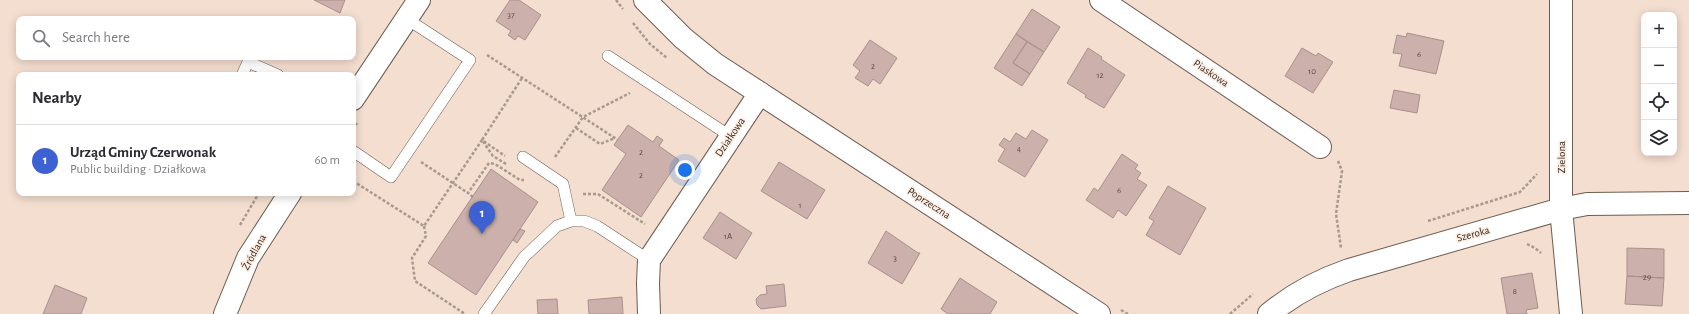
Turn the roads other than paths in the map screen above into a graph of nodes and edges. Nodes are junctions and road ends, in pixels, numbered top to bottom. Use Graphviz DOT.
graph roads {
  1 [pos="419,0"];
  2 [pos="646,0"];
  3 [pos="1101,0"];
  4 [pos="1561,0"];
  5 [pos="406,19"];
  6 [pos="608,56"];
  7 [pos="243,72"];
  8 [pos="271,72"];
  9 [pos="760,93"];
  10 [pos="356,94"];
  11 [pos="730,136"];
  12 [pos="1320,147"];
  13 [pos="356,154"];
  14 [pos="523,158"];
  15 [pos="288,196"];
  16 [pos="1689,203"];
  17 [pos="1561,209"];
  18 [pos="571,220"];
  19 [pos="649,260"];
  20 [pos="225,314"];
  21 [pos="484,314"];
  22 [pos="650,314"];
  23 [pos="1098,314"];
  24 [pos="1269,314"];
  25 [pos="1571,314"];
  1 -- 5 [label="street"];
  2 -- 9 [label="street"];
  3 -- 12 [label="street, Piaskowa"];
  4 -- 17 [label="street, Zielona"];
  5 -- 10 [label="street"];
  5 -- 13 [label="lane"];
  6 -- 11 [label="lane"];
  7 -- 8 [label="lane"];
  9 -- 11 [label="street, Działkowa"];
  9 -- 23 [label="street, Poprzeczna"];
  11 -- 19 [label="street, Działkowa"];
  14 -- 18 [label="lane"];
  15 -- 20 [label="street, Źródlana"];
  16 -- 17 [label="street, Szeroka"];
  17 -- 24 [label="street, Szeroka"];
  17 -- 25 [label="street, Zielona"];
  18 -- 19 [label="lane"];
  18 -- 21 [label="lane"];
  19 -- 22 [label="street, Działkowa"];
}
